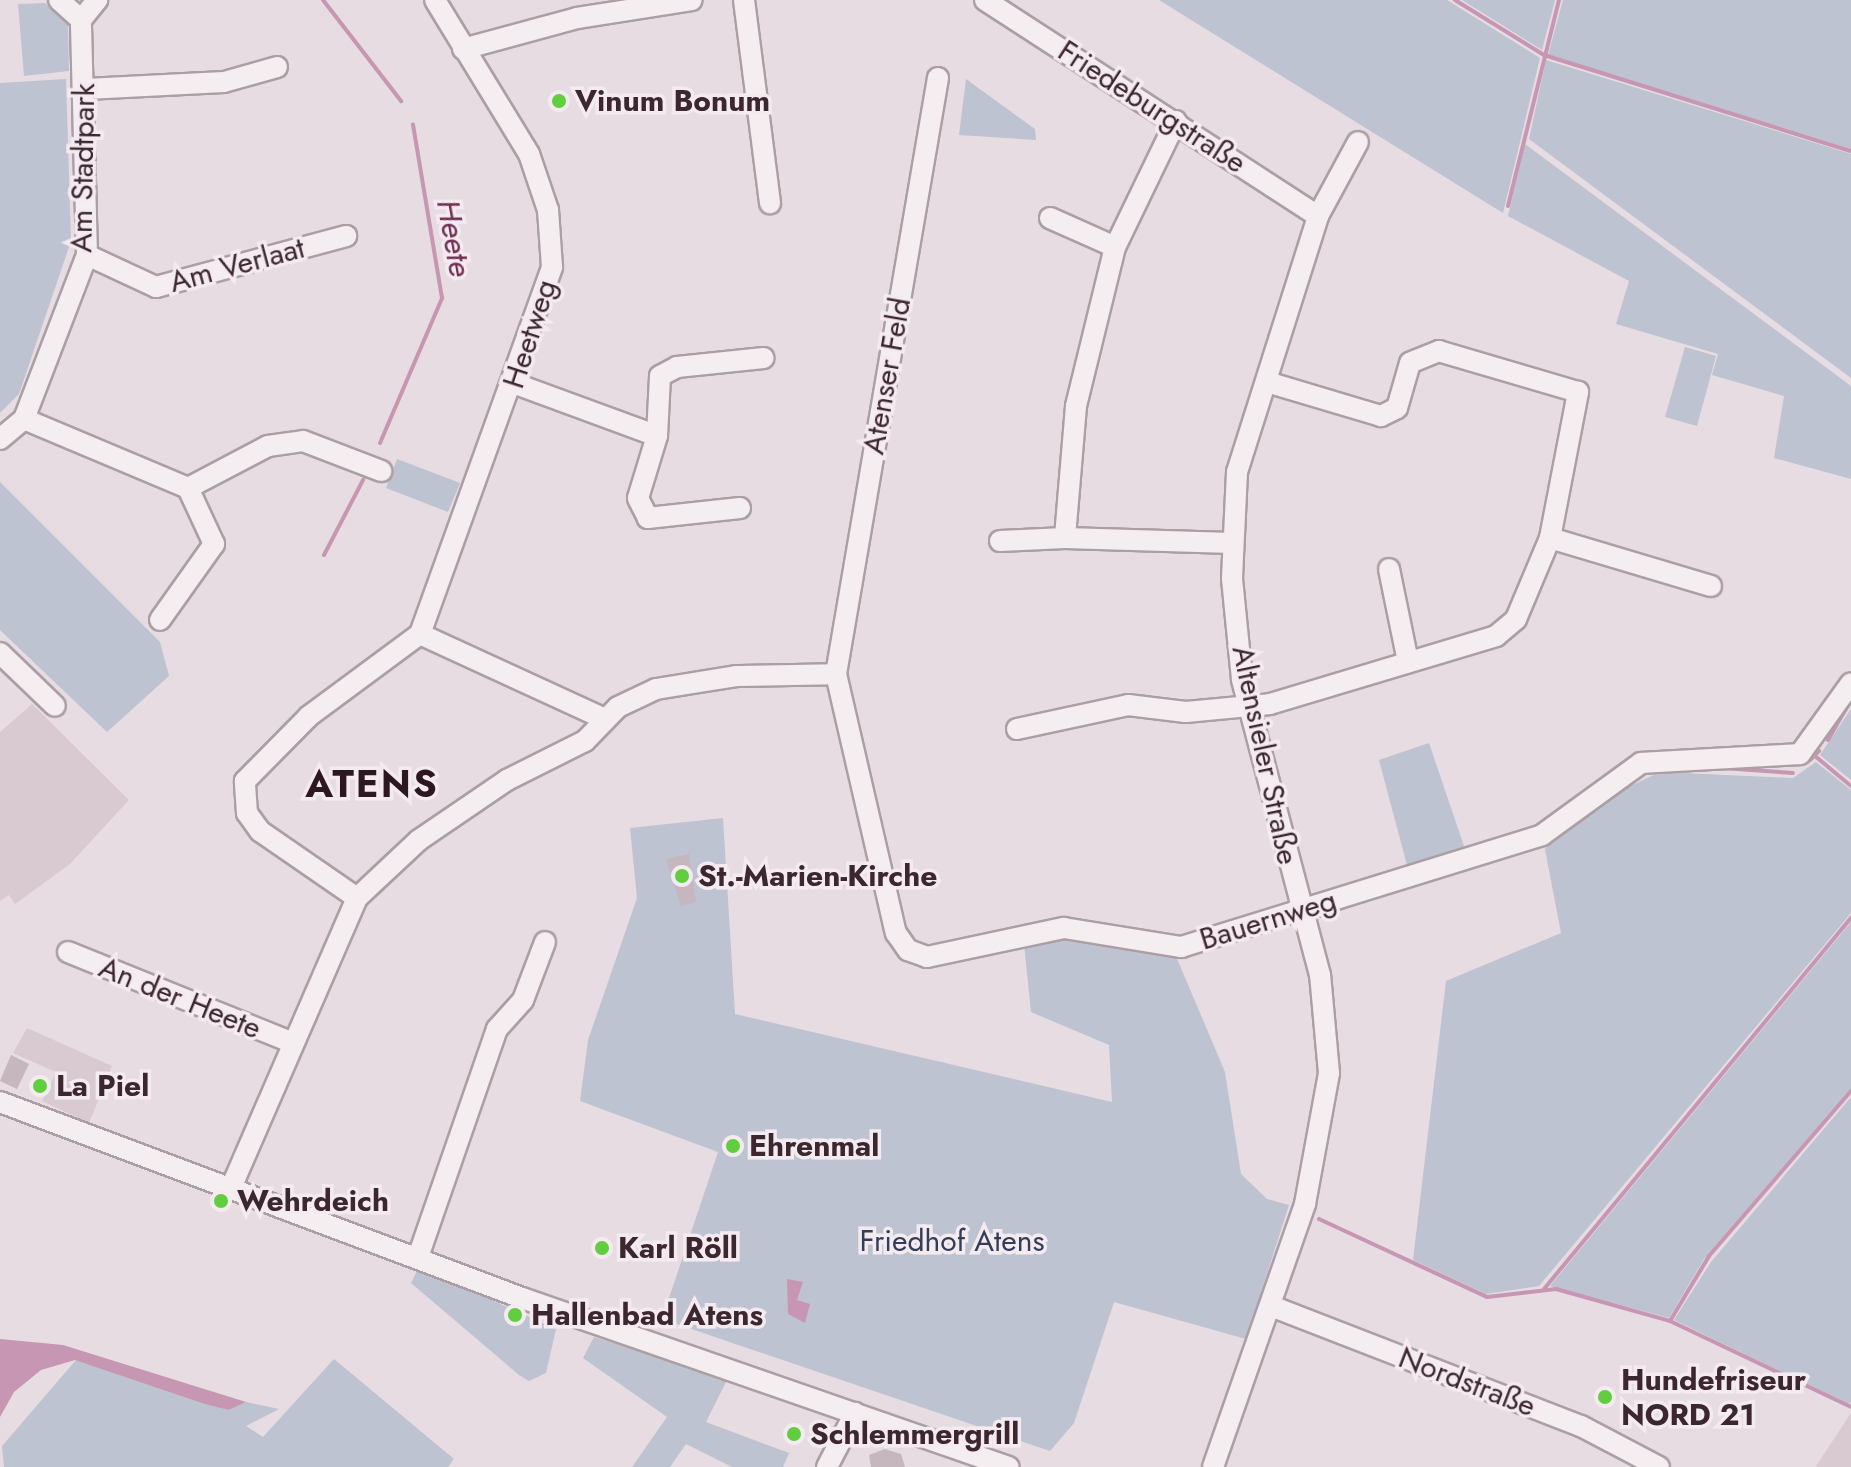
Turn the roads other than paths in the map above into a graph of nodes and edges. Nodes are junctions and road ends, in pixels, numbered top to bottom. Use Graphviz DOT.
graph roads {
  1 [pos="59,0"];
  2 [pos="97,0"];
  3 [pos="435,0"];
  4 [pos="685,0"];
  5 [pos="692,0"];
  6 [pos="744,0"];
  7 [pos="985,0"];
  8 [pos="81,20"];
  9 [pos="463,49"];
  10 [pos="277,67"];
  11 [pos="938,78"];
  12 [pos="86,89"];
  13 [pos="1176,121"];
  14 [pos="1358,142"];
  15 [pos="770,203"];
  16 [pos="1318,216"];
  17 [pos="1050,218"];
  18 [pos="346,236"];
  19 [pos="1115,247"];
  20 [pos="87,255"];
  21 [pos="764,358"];
  22 [pos="1270,383"];
  23 [pos="516,384"];
  24 [pos="24,419"];
  25 [pos="657,436"];
  26 [pos="0,439"];
  27 [pos="381,471"];
  28 [pos="188,488"];
  29 [pos="740,508"];
  30 [pos="1065,538"];
  31 [pos="1550,538"];
  32 [pos="1000,541"];
  33 [pos="1232,543"];
  34 [pos="1389,569"];
  35 [pos="1711,586"];
  36 [pos="160,620"];
  37 [pos="420,634"];
  38 [pos="0,653"];
  39 [pos="1407,657"];
  40 [pos="836,674"];
  41 [pos="1851,683"];
  42 [pos="1254,703"];
  43 [pos="55,706"];
  44 [pos="605,719"];
  45 [pos="1017,729"];
  46 [pos="357,898"];
  47 [pos="1301,910"];
  48 [pos="545,942"];
  49 [pos="68,952"];
  50 [pos="293,1043"];
  51 [pos="0,1102"];
  52 [pos="230,1190"];
  53 [pos="418,1257"];
  54 [pos="1271,1306"];
  55 [pos="855,1413"];
  56 [pos="827,1467"];
  57 [pos="1009,1467"];
  58 [pos="1213,1467"];
  59 [pos="1659,1467"];
  1 -- 8 [label="street"];
  2 -- 8 [label="street"];
  3 -- 9 [label="street, Heetweg"];
  4 -- 5 [label="street"];
  4 -- 9 [label="street"];
  6 -- 15 [label="street"];
  7 -- 13 [label="street, Friedeburgstraße"];
  8 -- 12 [label="street, Am Stadtpark"];
  9 -- 23 [label="street, Heetweg"];
  10 -- 12 [label="street"];
  11 -- 40 [label="street, Atenser Feld"];
  12 -- 20 [label="street, Am Stadtpark"];
  13 -- 16 [label="street, Friedeburgstraße"];
  13 -- 19 [label="street"];
  14 -- 16 [label="street, Altensieler Straße"];
  16 -- 22 [label="street, Altensieler Straße"];
  17 -- 19 [label="street"];
  18 -- 20 [label="street, Am Verlaat"];
  19 -- 30 [label="street"];
  20 -- 24 [label="street, Am Stadtpark"];
  21 -- 25 [label="street"];
  22 -- 31 [label="street"];
  22 -- 33 [label="street, Altensieler Straße"];
  23 -- 25 [label="street"];
  23 -- 37 [label="street, Heetweg"];
  24 -- 26 [label="street, Am Stadtpark"];
  24 -- 28 [label="street"];
  25 -- 29 [label="street"];
  27 -- 28 [label="street"];
  28 -- 36 [label="street"];
  30 -- 32 [label="street"];
  30 -- 33 [label="street"];
  31 -- 35 [label="street"];
  31 -- 39 [label="street"];
  33 -- 42 [label="street, Altensieler Straße"];
  34 -- 39 [label="street"];
  37 -- 44 [label="street"];
  37 -- 46 [label="street"];
  38 -- 43 [label="street"];
  39 -- 42 [label="street"];
  40 -- 44 [label="street"];
  40 -- 47 [label="street, Bauernweg"];
  41 -- 47 [label="street, Bauernweg"];
  42 -- 45 [label="street"];
  42 -- 47 [label="street, Altensieler Straße"];
  44 -- 46 [label="street"];
  46 -- 50 [label="street"];
  47 -- 54 [label="street, Altensieler Straße"];
  48 -- 53 [label="street"];
  49 -- 50 [label="street, An der Heete"];
  50 -- 52 [label="street"];
  51 -- 52 [label="street"];
  52 -- 53 [label="street"];
  53 -- 55 [label="street"];
  54 -- 58 [label="street, Altensieler Straße"];
  54 -- 59 [label="street, Nordstraße"];
  55 -- 56 [label="street"];
  55 -- 57 [label="street"];
}
